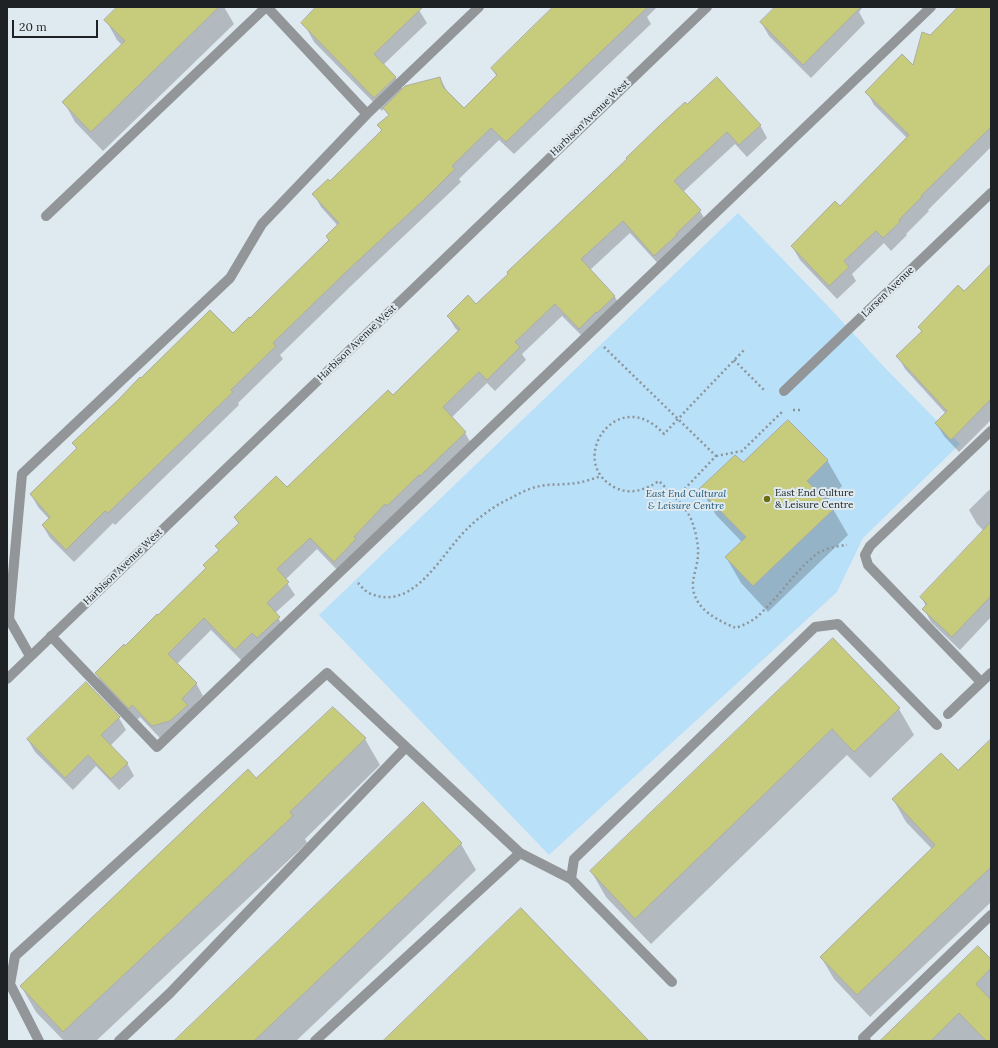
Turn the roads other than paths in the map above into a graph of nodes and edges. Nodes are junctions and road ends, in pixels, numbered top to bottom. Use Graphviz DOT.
graph roads {
  1 [pos="267,7"];
  2 [pos="480,7"];
  3 [pos="706,7"];
  4 [pos="931,7"];
  5 [pos="367,114"];
  6 [pos="991,193"];
  7 [pos="46,216"];
  8 [pos="784,392"];
  9 [pos="991,430"];
  10 [pos="51,636"];
  11 [pos="30,656"];
  12 [pos="991,673"];
  13 [pos="7,679"];
  14 [pos="981,682"];
  15 [pos="948,714"];
  16 [pos="937,725"];
  17 [pos="406,747"];
  18 [pos="520,853"];
  19 [pos="571,878"];
  20 [pos="991,915"];
  21 [pos="672,982"];
  22 [pos="39,1041"];
  23 [pos="119,1041"];
  24 [pos="315,1041"];
  25 [pos="866,1041"];
  1 -- 5 [label="street"];
  1 -- 7 [label="street"];
  2 -- 5 [label="street"];
  3 -- 10 [label="street, Harbison Avenue West"];
  4 -- 10 [label="street"];
  5 -- 11 [label="street"];
  6 -- 8 [label="street, Larsen Avenue"];
  9 -- 14 [label="street"];
  10 -- 11 [label="street, Harbison Avenue West"];
  11 -- 13 [label="street, Harbison Avenue West"];
  12 -- 14 [label="street"];
  14 -- 15 [label="street"];
  16 -- 19 [label="street"];
  17 -- 18 [label="street"];
  17 -- 22 [label="street"];
  17 -- 23 [label="street"];
  18 -- 19 [label="street"];
  18 -- 24 [label="street"];
  19 -- 21 [label="street"];
  20 -- 25 [label="street"];
}
